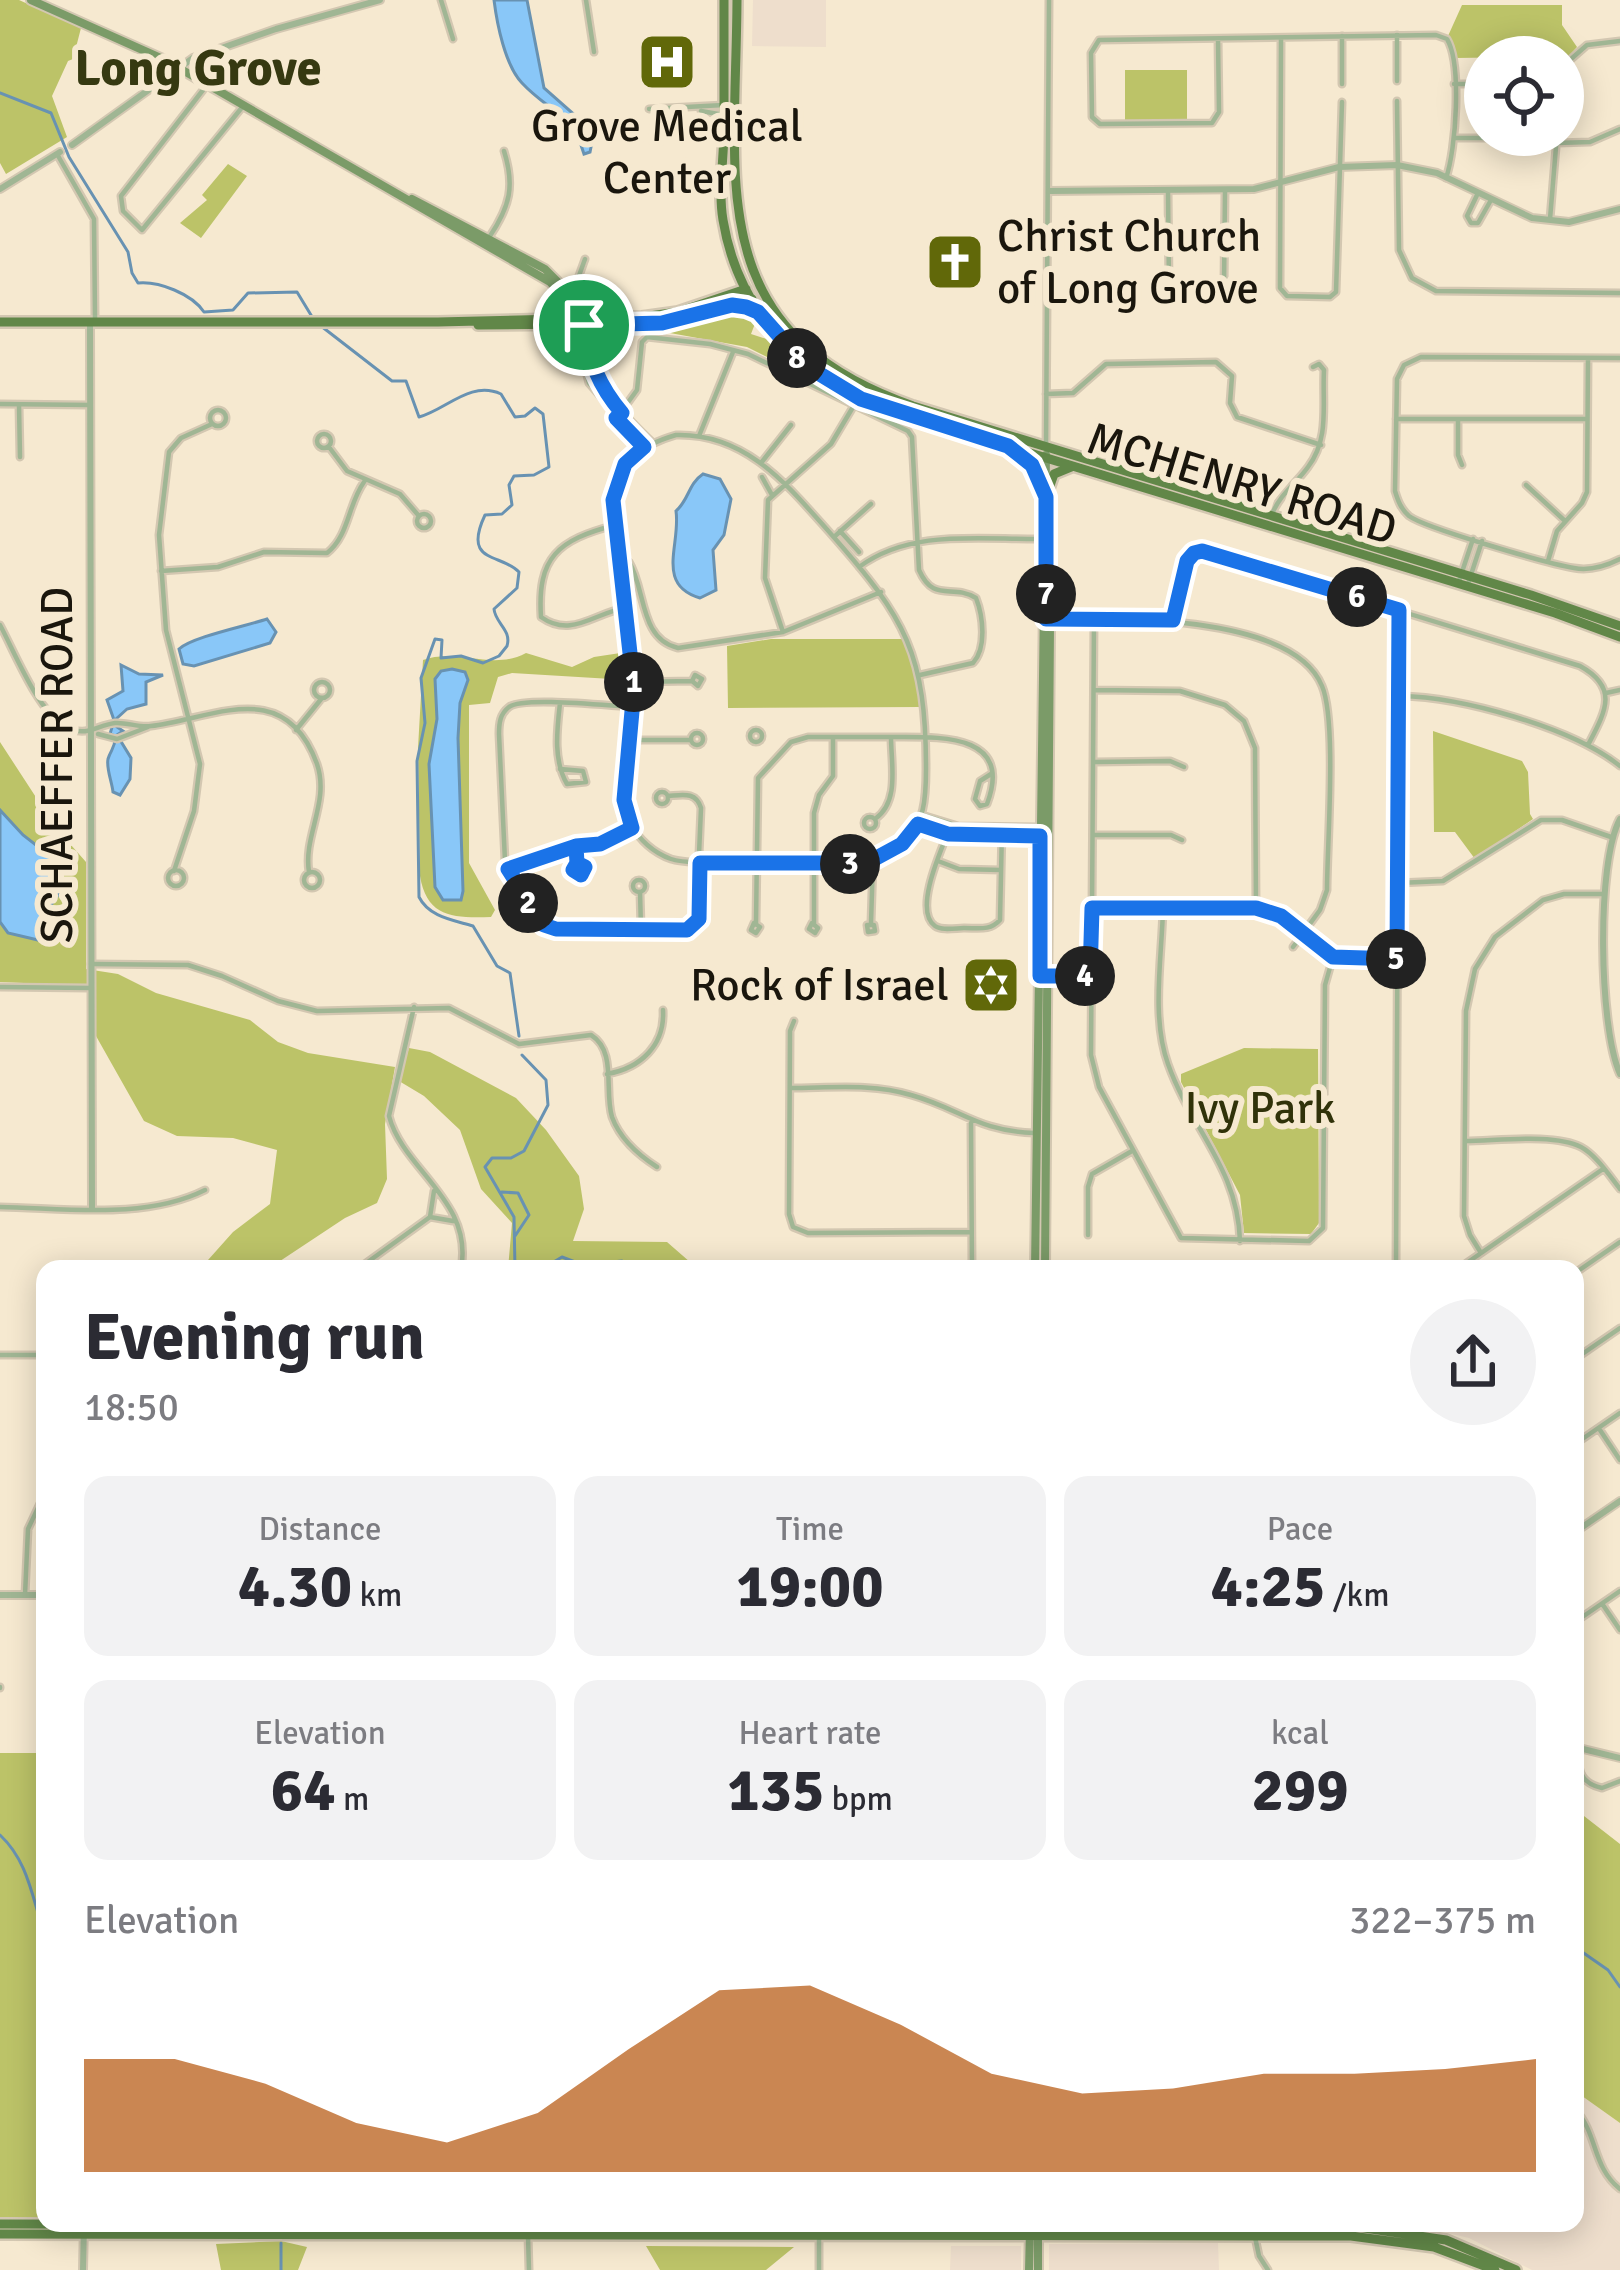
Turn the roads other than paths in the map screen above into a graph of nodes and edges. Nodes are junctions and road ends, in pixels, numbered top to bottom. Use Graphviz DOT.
graph roads {
  1 [pos="31,0"];
  2 [pos="380,0"];
  3 [pos="441,0"];
  4 [pos="586,0"];
  5 [pos="724,0"];
  6 [pos="737,0"];
  7 [pos="1049,0"];
  8 [pos="1397,35"];
  9 [pos="1342,36"];
  10 [pos="1281,38"];
  11 [pos="453,39"];
  12 [pos="1218,39"];
  13 [pos="1620,41"];
  14 [pos="1584,48"];
  15 [pos="594,52"];
  16 [pos="177,67"];
  17 [pos="1397,81"];
  18 [pos="1342,84"];
  19 [pos="1454,84"];
  20 [pos="1464,84"];
  21 [pos="203,90"];
  22 [pos="1397,101"];
  23 [pos="1342,102"];
  24 [pos="244,105"];
  25 [pos="649,109"];
  26 [pos="724,110"];
  27 [pos="1620,129"];
  28 [pos="1454,138"];
  29 [pos="1464,138"];
  30 [pos="1584,141"];
  31 [pos="72,145"];
  32 [pos="504,151"];
  33 [pos="58,153"];
  34 [pos="1556,156"];
  35 [pos="1397,165"];
  36 [pos="1339,167"];
  37 [pos="1446,178"];
  38 [pos="1282,184"];
  39 [pos="0,189"];
  40 [pos="1049,191"];
  41 [pos="1168,191"];
  42 [pos="1225,191"];
  43 [pos="1478,194"];
  44 [pos="1491,200"];
  45 [pos="1620,209"];
  46 [pos="1550,222"];
  47 [pos="485,243"];
  48 [pos="731,254"];
  49 [pos="585,259"];
  50 [pos="754,292"];
  51 [pos="565,293"];
  52 [pos="1620,293"];
  53 [pos="730,300"];
  54 [pos="758,312"];
  55 [pos="578,321"];
  56 [pos="0,322"];
  57 [pos="93,322"];
  58 [pos="734,350"];
  59 [pos="1588,358"];
  60 [pos="1620,358"];
  61 [pos="1323,378"];
  62 [pos="598,381"];
  63 [pos="589,383"];
  64 [pos="1046,394"];
  65 [pos="0,404"];
  66 [pos="20,405"];
  67 [pos="90,405"];
  68 [pos="853,406"];
  69 [pos="619,416"];
  70 [pos="1396,418"];
  71 [pos="1458,419"];
  72 [pos="1587,419"];
  73 [pos="212,424"];
  74 [pos="791,425"];
  75 [pos="699,436"];
  76 [pos="652,442"];
  77 [pos="1321,445"];
  78 [pos="1008,446"];
  79 [pos="329,447"];
  80 [pos="644,447"];
  81 [pos="1046,453"];
  82 [pos="20,457"];
  83 [pos="761,463"];
  84 [pos="1462,465"];
  85 [pos="1071,466"];
  86 [pos="762,477"];
  87 [pos="364,482"];
  88 [pos="787,484"];
  89 [pos="1526,485"];
  90 [pos="772,495"];
  91 [pos="1046,497"];
  92 [pos="872,505"];
  93 [pos="419,516"];
  94 [pos="1564,520"];
  95 [pos="1270,521"];
  96 [pos="615,525"];
  97 [pos="840,531"];
  98 [pos="834,537"];
  99 [pos="1046,539"];
  100 [pos="918,540"];
  101 [pos="1477,540"];
  102 [pos="859,553"];
  103 [pos="1620,559"];
  104 [pos="1549,561"];
  105 [pos="620,563"];
  106 [pos="859,566"];
  107 [pos="161,572"];
  108 [pos="1464,581"];
  109 [pos="881,592"];
  110 [pos="626,608"];
  111 [pos="1399,610"];
  112 [pos="1046,619"];
  113 [pos="1094,619"];
  114 [pos="1173,620"];
  115 [pos="0,625"];
  116 [pos="1620,626"];
  117 [pos="783,632"];
  118 [pos="1620,638"];
  119 [pos="920,675"];
  120 [pos="692,681"];
  121 [pos="634,682"];
  122 [pos="1094,690"];
  123 [pos="1620,690"];
  124 [pos="1606,693"];
  125 [pos="1398,696"];
  126 [pos="322,698"];
  127 [pos="560,704"];
  128 [pos="633,707"];
  129 [pos="190,716"];
  130 [pos="124,723"];
  131 [pos="148,727"];
  132 [pos="296,730"];
  133 [pos="93,732"];
  134 [pos="124,737"];
  135 [pos="833,737"];
  136 [pos="891,737"];
  137 [pos="926,737"];
  138 [pos="630,740"];
  139 [pos="691,740"];
  140 [pos="760,740"];
  141 [pos="1588,745"];
  142 [pos="775,756"];
  143 [pos="1093,762"];
  144 [pos="1620,766"];
  145 [pos="1184,767"];
  146 [pos="560,769"];
  147 [pos="991,774"];
  148 [pos="668,796"];
  149 [pos="922,815"];
  150 [pos="875,819"];
  151 [pos="1620,819"];
  152 [pos="918,824"];
  153 [pos="951,825"];
  154 [pos="632,828"];
  155 [pos="1045,831"];
  156 [pos="1002,832"];
  157 [pos="948,834"];
  158 [pos="1092,835"];
  159 [pos="1611,837"];
  160 [pos="1182,840"];
  161 [pos="576,846"];
  162 [pos="873,861"];
  163 [pos="938,861"];
  164 [pos="577,863"];
  165 [pos="700,863"];
  166 [pos="757,863"];
  167 [pos="814,863"];
  168 [pos="508,869"];
  169 [pos="1001,870"];
  170 [pos="174,871"];
  171 [pos="309,872"];
  172 [pos="1397,883"];
  173 [pos="640,892"];
  174 [pos="1606,894"];
  175 [pos="1092,908"];
  176 [pos="1163,908"];
  177 [pos="1256,908"];
  178 [pos="756,923"];
  179 [pos="814,923"];
  180 [pos="871,923"];
  181 [pos="641,929"];
  182 [pos="1301,934"];
  183 [pos="1293,947"];
  184 [pos="1333,957"];
  185 [pos="1397,959"];
  186 [pos="91,964"];
  187 [pos="1045,976"];
  188 [pos="1090,976"];
  189 [pos="0,987"];
  190 [pos="92,988"];
  191 [pos="414,1007"];
  192 [pos="663,1010"];
  193 [pos="794,1021"];
  194 [pos="1040,1024"];
  195 [pos="1049,1058"];
  196 [pos="608,1074"];
  197 [pos="1620,1074"];
  198 [pos="790,1088"];
  199 [pos="971,1121"];
  200 [pos="1044,1133"];
  201 [pos="1465,1141"];
  202 [pos="1132,1150"];
  203 [pos="657,1167"];
  204 [pos="1603,1169"];
  205 [pos="434,1185"];
  206 [pos="1620,1189"];
  207 [pos="205,1190"];
  208 [pos="0,1207"];
  209 [pos="92,1208"];
  210 [pos="430,1217"];
  211 [pos="456,1222"];
  212 [pos="971,1232"];
  213 [pos="1088,1235"];
  214 [pos="1240,1241"];
  215 [pos="1620,1241"];
  216 [pos="1481,1252"];
  217 [pos="370,1260"];
  218 [pos="462,1260"];
  219 [pos="972,1260"];
  220 [pos="1036,1260"];
  221 [pos="1045,1260"];
  222 [pos="1396,1260"];
  223 [pos="1470,1260"];
  224 [pos="1584,1267"];
  225 [pos="1620,1328"];
  226 [pos="1584,1353"];
  227 [pos="0,1355"];
  228 [pos="36,1355"];
  229 [pos="1620,1413"];
  230 [pos="1598,1428"];
  231 [pos="1584,1438"];
  232 [pos="1620,1460"];
  233 [pos="1620,1501"];
  234 [pos="36,1512"];
  235 [pos="1584,1526"];
  236 [pos="1620,1591"];
  237 [pos="0,1595"];
  238 [pos="25,1595"];
  239 [pos="36,1595"];
  240 [pos="1602,1604"];
  241 [pos="1584,1616"];
  242 [pos="1620,1630"];
  243 [pos="1584,1749"];
  244 [pos="1620,1758"];
  245 [pos="1584,1777"];
  246 [pos="1620,1781"];
  247 [pos="1584,2121"];
  248 [pos="1620,2189"];
  249 [pos="0,2224"];
  250 [pos="36,2226"];
  251 [pos="36,2231"];
  252 [pos="84,2232"];
  253 [pos="528,2232"];
  254 [pos="819,2232"];
  255 [pos="1033,2232"];
  256 [pos="1257,2232"];
  257 [pos="1313,2232"];
  258 [pos="1408,2232"];
  259 [pos="0,2234"];
  260 [pos="83,2270"];
  261 [pos="529,2270"];
  262 [pos="819,2270"];
  263 [pos="1033,2270"];
  264 [pos="1268,2270"];
  265 [pos="1495,2270"];
  266 [pos="1516,2270"];
  1 -- 16 [label="main road"];
  2 -- 16 [label="street"];
  3 -- 11 [label="street"];
  4 -- 15 [label="street"];
  5 -- 26 [label="main road"];
  6 -- 50 [label="main road"];
  7 -- 40 [label="street"];
  8 -- 9 [label="street"];
  8 -- 17 [label="street"];
  8 -- 19 [label="street"];
  9 -- 10 [label="street"];
  9 -- 18 [label="street"];
  10 -- 12 [label="street"];
  10 -- 38 [label="street"];
  12 -- 12 [label="street"];
  13 -- 14 [label="street"];
  16 -- 24 [label="main road"];
  16 -- 31 [label="street"];
  19 -- 20 [label="street"];
  19 -- 28 [label="street"];
  21 -- 24 [label="street"];
  22 -- 35 [label="street"];
  23 -- 36 [label="street"];
  24 -- 47 [label="main road"];
  25 -- 26 [label="street"];
  26 -- 48 [label="main road"];
  27 -- 30 [label="street"];
  28 -- 29 [label="street"];
  28 -- 37 [label="street"];
  32 -- 47 [label="street"];
  33 -- 39 [label="street"];
  33 -- 57 [label="street, SCHAEFFER ROAD"];
  34 -- 46 [label="street"];
  35 -- 36 [label="street"];
  35 -- 37 [label="street"];
  35 -- 52 [label="street"];
  36 -- 38 [label="street"];
  36 -- 38 [label="street"];
  37 -- 43 [label="street"];
  38 -- 42 [label="street"];
  40 -- 41 [label="street"];
  40 -- 64 [label="street"];
  41 -- 42 [label="street"];
  41 -- 42 [label="street"];
  43 -- 44 [label="street"];
  43 -- 44 [label="street"];
  44 -- 46 [label="street"];
  45 -- 46 [label="street"];
  47 -- 51 [label="main road"];
  48 -- 50 [label="main road"];
  48 -- 53 [label="main road"];
  49 -- 51 [label="street"];
  50 -- 53 [label="main road"];
  50 -- 54 [label="main road, MCHENRY ROAD"];
  50 -- 81 [label="main road, MCHENRY ROAD"];
  51 -- 55 [label="main road"];
  53 -- 54 [label="main road"];
  53 -- 55 [label="main road"];
  54 -- 78 [label="main road, MCHENRY ROAD"];
  55 -- 57 [label="main road"];
  55 -- 62 [label="street"];
  55 -- 63 [label="street"];
  56 -- 57 [label="main road"];
  57 -- 67 [label="street, SCHAEFFER ROAD"];
  58 -- 68 [label="street"];
  58 -- 69 [label="street"];
  58 -- 75 [label="street"];
  59 -- 60 [label="street"];
  59 -- 70 [label="street"];
  59 -- 72 [label="street"];
  61 -- 77 [label="street"];
  62 -- 63 [label="street"];
  62 -- 69 [label="street"];
  63 -- 69 [label="street"];
  64 -- 77 [label="street"];
  64 -- 81 [label="street"];
  65 -- 66 [label="street"];
  66 -- 67 [label="street"];
  66 -- 82 [label="street"];
  67 -- 133 [label="street, SCHAEFFER ROAD"];
  68 -- 88 [label="street"];
  68 -- 100 [label="street"];
  69 -- 76 [label="street"];
  69 -- 80 [label="street"];
  70 -- 71 [label="street"];
  70 -- 101 [label="street"];
  71 -- 72 [label="street"];
  71 -- 84 [label="street"];
  72 -- 94 [label="street"];
  73 -- 107 [label="street"];
  74 -- 83 [label="street"];
  75 -- 76 [label="street"];
  75 -- 83 [label="street"];
  76 -- 80 [label="street"];
  77 -- 95 [label="street"];
  78 -- 81 [label="main road, MCHENRY ROAD"];
  78 -- 91 [label="main road"];
  79 -- 87 [label="street"];
  80 -- 96 [label="street"];
  81 -- 85 [label="main road, MCHENRY ROAD"];
  81 -- 91 [label="main road"];
  81 -- 95 [label="main road, MCHENRY ROAD"];
  83 -- 88 [label="street"];
  85 -- 91 [label="main road"];
  85 -- 95 [label="main road, MCHENRY ROAD"];
  86 -- 90 [label="street"];
  87 -- 93 [label="street"];
  87 -- 107 [label="street"];
  88 -- 90 [label="street"];
  88 -- 98 [label="street"];
  89 -- 94 [label="street"];
  90 -- 117 [label="street"];
  91 -- 99 [label="main road"];
  92 -- 97 [label="street"];
  94 -- 104 [label="street"];
  95 -- 108 [label="main road, MCHENRY ROAD"];
  96 -- 105 [label="street"];
  96 -- 110 [label="street"];
  97 -- 98 [label="street"];
  97 -- 102 [label="street"];
  98 -- 106 [label="street"];
  99 -- 100 [label="street"];
  99 -- 112 [label="main road"];
  100 -- 106 [label="street"];
  100 -- 119 [label="street"];
  101 -- 104 [label="street"];
  101 -- 108 [label="street"];
  103 -- 104 [label="street"];
  105 -- 110 [label="street"];
  105 -- 117 [label="street"];
  106 -- 109 [label="street"];
  107 -- 129 [label="street"];
  108 -- 116 [label="main road, MCHENRY ROAD"];
  108 -- 118 [label="main road, MCHENRY ROAD"];
  109 -- 117 [label="street"];
  109 -- 119 [label="street"];
  110 -- 121 [label="street"];
  111 -- 114 [label="street"];
  111 -- 124 [label="street"];
  111 -- 125 [label="street"];
  112 -- 113 [label="street"];
  112 -- 155 [label="main road"];
  113 -- 114 [label="street"];
  113 -- 122 [label="street"];
  114 -- 182 [label="street"];
  115 -- 133 [label="street"];
  119 -- 137 [label="street"];
  120 -- 121 [label="street"];
  121 -- 128 [label="street"];
  122 -- 143 [label="street"];
  122 -- 177 [label="street"];
  123 -- 124 [label="street"];
  124 -- 141 [label="street"];
  125 -- 141 [label="street"];
  125 -- 172 [label="street"];
  126 -- 132 [label="street"];
  127 -- 128 [label="street"];
  127 -- 146 [label="street"];
  127 -- 168 [label="street"];
  128 -- 138 [label="street"];
  129 -- 131 [label="street"];
  129 -- 132 [label="street"];
  129 -- 170 [label="street"];
  130 -- 131 [label="street"];
  130 -- 133 [label="street"];
  130 -- 134 [label="street"];
  131 -- 134 [label="street"];
  132 -- 171 [label="street"];
  133 -- 134 [label="street"];
  133 -- 186 [label="street, SCHAEFFER ROAD"];
  135 -- 136 [label="street"];
  135 -- 142 [label="street"];
  135 -- 167 [label="street"];
  136 -- 137 [label="street"];
  136 -- 150 [label="street"];
  137 -- 147 [label="street"];
  137 -- 149 [label="street"];
  138 -- 139 [label="street"];
  138 -- 154 [label="street"];
  140 -- 142 [label="street"];
  141 -- 144 [label="street"];
  142 -- 166 [label="street"];
  143 -- 145 [label="street"];
  143 -- 158 [label="street"];
  147 -- 147 [label="street"];
  148 -- 165 [label="street"];
  149 -- 152 [label="street"];
  149 -- 153 [label="street"];
  151 -- 159 [label="street"];
  152 -- 157 [label="street"];
  152 -- 162 [label="street"];
  153 -- 156 [label="street"];
  153 -- 157 [label="street"];
  154 -- 161 [label="street"];
  154 -- 165 [label="street"];
  155 -- 156 [label="street"];
  155 -- 187 [label="main road"];
  156 -- 157 [label="street"];
  156 -- 169 [label="street"];
  157 -- 163 [label="street"];
  158 -- 160 [label="street"];
  158 -- 175 [label="street"];
  159 -- 172 [label="street"];
  159 -- 174 [label="street"];
  161 -- 164 [label="street"];
  161 -- 168 [label="street"];
  162 -- 167 [label="street"];
  162 -- 180 [label="street"];
  163 -- 169 [label="street"];
  163 -- 169 [label="street"];
  165 -- 166 [label="street"];
  165 -- 181 [label="street"];
  166 -- 167 [label="street"];
  166 -- 178 [label="street"];
  167 -- 179 [label="street"];
  168 -- 181 [label="street"];
  172 -- 185 [label="street"];
  173 -- 181 [label="street"];
  174 -- 197 [label="street"];
  174 -- 201 [label="street"];
  175 -- 176 [label="street"];
  175 -- 188 [label="street"];
  176 -- 177 [label="street"];
  176 -- 214 [label="street"];
  177 -- 182 [label="street"];
  182 -- 183 [label="street"];
  182 -- 184 [label="street"];
  184 -- 185 [label="street"];
  184 -- 214 [label="street"];
  185 -- 222 [label="street"];
  186 -- 190 [label="street, SCHAEFFER ROAD"];
  186 -- 191 [label="street"];
  187 -- 188 [label="street"];
  187 -- 194 [label="main road"];
  187 -- 195 [label="main road"];
  188 -- 202 [label="street"];
  189 -- 190 [label="street"];
  190 -- 209 [label="street, SCHAEFFER ROAD"];
  191 -- 196 [label="street"];
  191 -- 205 [label="street"];
  192 -- 196 [label="street"];
  193 -- 198 [label="street"];
  194 -- 195 [label="main road"];
  194 -- 200 [label="main road"];
  195 -- 200 [label="main road"];
  196 -- 203 [label="street"];
  198 -- 199 [label="street"];
  198 -- 212 [label="street"];
  199 -- 200 [label="street"];
  199 -- 212 [label="street"];
  200 -- 220 [label="main road"];
  200 -- 221 [label="main road"];
  201 -- 204 [label="street"];
  201 -- 216 [label="street"];
  202 -- 213 [label="street"];
  202 -- 214 [label="street"];
  204 -- 206 [label="street"];
  204 -- 216 [label="street"];
  205 -- 210 [label="street"];
  205 -- 211 [label="street"];
  207 -- 209 [label="street"];
  208 -- 209 [label="street"];
  210 -- 211 [label="street"];
  210 -- 217 [label="street"];
  211 -- 218 [label="street"];
  212 -- 219 [label="street"];
  215 -- 224 [label="street"];
  216 -- 223 [label="street"];
  225 -- 226 [label="street"];
  227 -- 228 [label="street"];
  229 -- 230 [label="street"];
  230 -- 231 [label="street"];
  230 -- 232 [label="street"];
  233 -- 235 [label="street"];
  234 -- 238 [label="street"];
  236 -- 240 [label="street"];
  237 -- 238 [label="street"];
  238 -- 239 [label="street"];
  240 -- 241 [label="street"];
  240 -- 242 [label="street"];
  243 -- 244 [label="street"];
  245 -- 246 [label="street"];
  247 -- 248 [label="street"];
  249 -- 250 [label="main road"];
  251 -- 259 [label="main road"];
  252 -- 260 [label="street"];
  253 -- 261 [label="street"];
  254 -- 262 [label="street"];
  255 -- 263 [label="main road"];
  256 -- 264 [label="street"];
  257 -- 265 [label="main road"];
  258 -- 266 [label="main road"];
}
